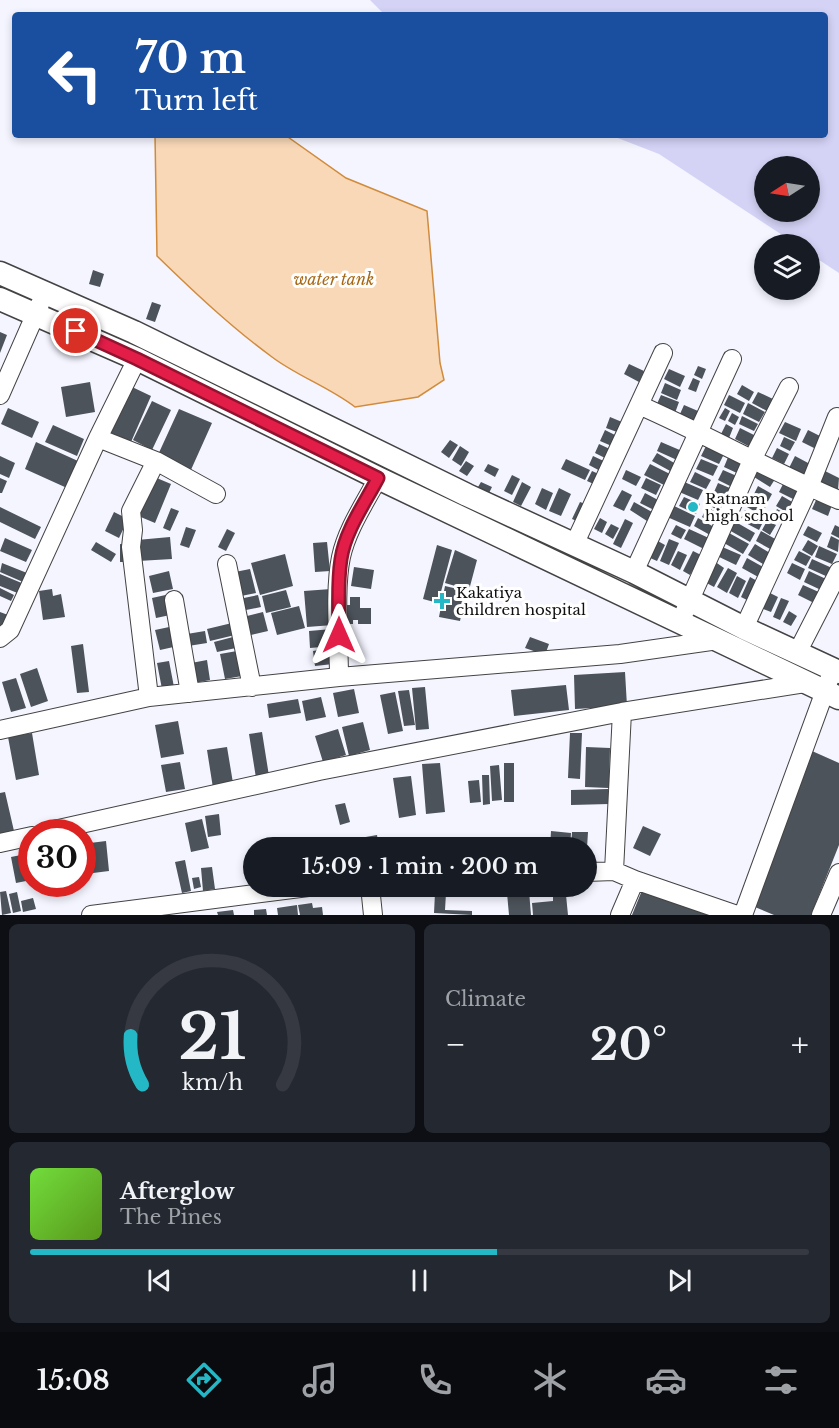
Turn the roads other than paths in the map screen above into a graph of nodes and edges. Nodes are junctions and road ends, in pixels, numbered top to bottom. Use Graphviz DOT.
graph roads {
  1 [pos="0,273"];
  2 [pos="46,292"];
  3 [pos="0,299"];
  4 [pos="36,313"];
  5 [pos="663,352"];
  6 [pos="137,359"];
  7 [pos="732,359"];
  8 [pos="789,387"];
  9 [pos="0,396"];
  10 [pos="639,405"];
  11 [pos="837,417"];
  12 [pos="698,431"];
  13 [pos="98,438"];
  14 [pos="753,458"];
  15 [pos="156,461"];
  16 [pos="378,478"];
  17 [pos="809,487"];
  18 [pos="216,494"];
  19 [pos="839,500"];
  20 [pos="574,544"];
  21 [pos="226,564"];
  22 [pos="839,571"];
  23 [pos="634,572"];
  24 [pos="689,599"];
  25 [pos="174,600"];
  26 [pos="681,622"];
  27 [pos="744,628"];
  28 [pos="0,639"];
  29 [pos="718,640"];
  30 [pos="797,653"];
  31 [pos="836,671"];
  32 [pos="339,677"];
  33 [pos="252,687"];
  34 [pos="823,690"];
  35 [pos="190,693"];
  36 [pos="149,697"];
  37 [pos="622,712"];
  38 [pos="0,730"];
  39 [pos="96,821"];
  40 [pos="18,839"];
  41 [pos="0,843"];
  42 [pos="614,871"];
  43 [pos="597,872"];
  44 [pos="839,873"];
  45 [pos="635,880"];
  46 [pos="243,895"];
  47 [pos="371,897"];
  48 [pos="91,915"];
  49 [pos="373,915"];
  50 [pos="620,915"];
  51 [pos="737,915"];
  52 [pos="743,915"];
  53 [pos="821,915"];
  1 -- 2 [label="street"];
  2 -- 4 [label="street"];
  2 -- 20 [label="street"];
  3 -- 4 [label="street"];
  4 -- 6 [label="street"];
  4 -- 9 [label="street"];
  5 -- 10 [label="street"];
  6 -- 13 [label="street"];
  6 -- 16 [label="street"];
  7 -- 12 [label="street"];
  8 -- 14 [label="street"];
  10 -- 12 [label="street"];
  10 -- 20 [label="street"];
  11 -- 17 [label="street"];
  12 -- 14 [label="street"];
  12 -- 23 [label="street"];
  13 -- 15 [label="street"];
  13 -- 28 [label="street"];
  14 -- 17 [label="street"];
  14 -- 24 [label="street"];
  15 -- 18 [label="street"];
  15 -- 36 [label="street"];
  16 -- 26 [label="street"];
  16 -- 32 [label="street"];
  17 -- 19 [label="street"];
  17 -- 27 [label="street"];
  20 -- 23 [label="street"];
  21 -- 33 [label="street"];
  22 -- 30 [label="street"];
  23 -- 24 [label="street"];
  24 -- 26 [label="street"];
  24 -- 27 [label="street"];
  25 -- 35 [label="street"];
  26 -- 29 [label="street"];
  27 -- 30 [label="street"];
  29 -- 32 [label="street"];
  29 -- 34 [label="street"];
  30 -- 31 [label="street"];
  31 -- 34 [label="street"];
  32 -- 33 [label="street"];
  33 -- 35 [label="street"];
  34 -- 37 [label="street"];
  34 -- 52 [label="street"];
  35 -- 36 [label="street"];
  36 -- 38 [label="street"];
  37 -- 39 [label="street"];
  37 -- 42 [label="street"];
  40 -- 41 [label="street"];
  42 -- 43 [label="street"];
  42 -- 45 [label="street"];
  44 -- 53 [label="street"];
  45 -- 50 [label="street"];
  45 -- 51 [label="street"];
  46 -- 48 [label="street"];
  47 -- 49 [label="street"];
}
